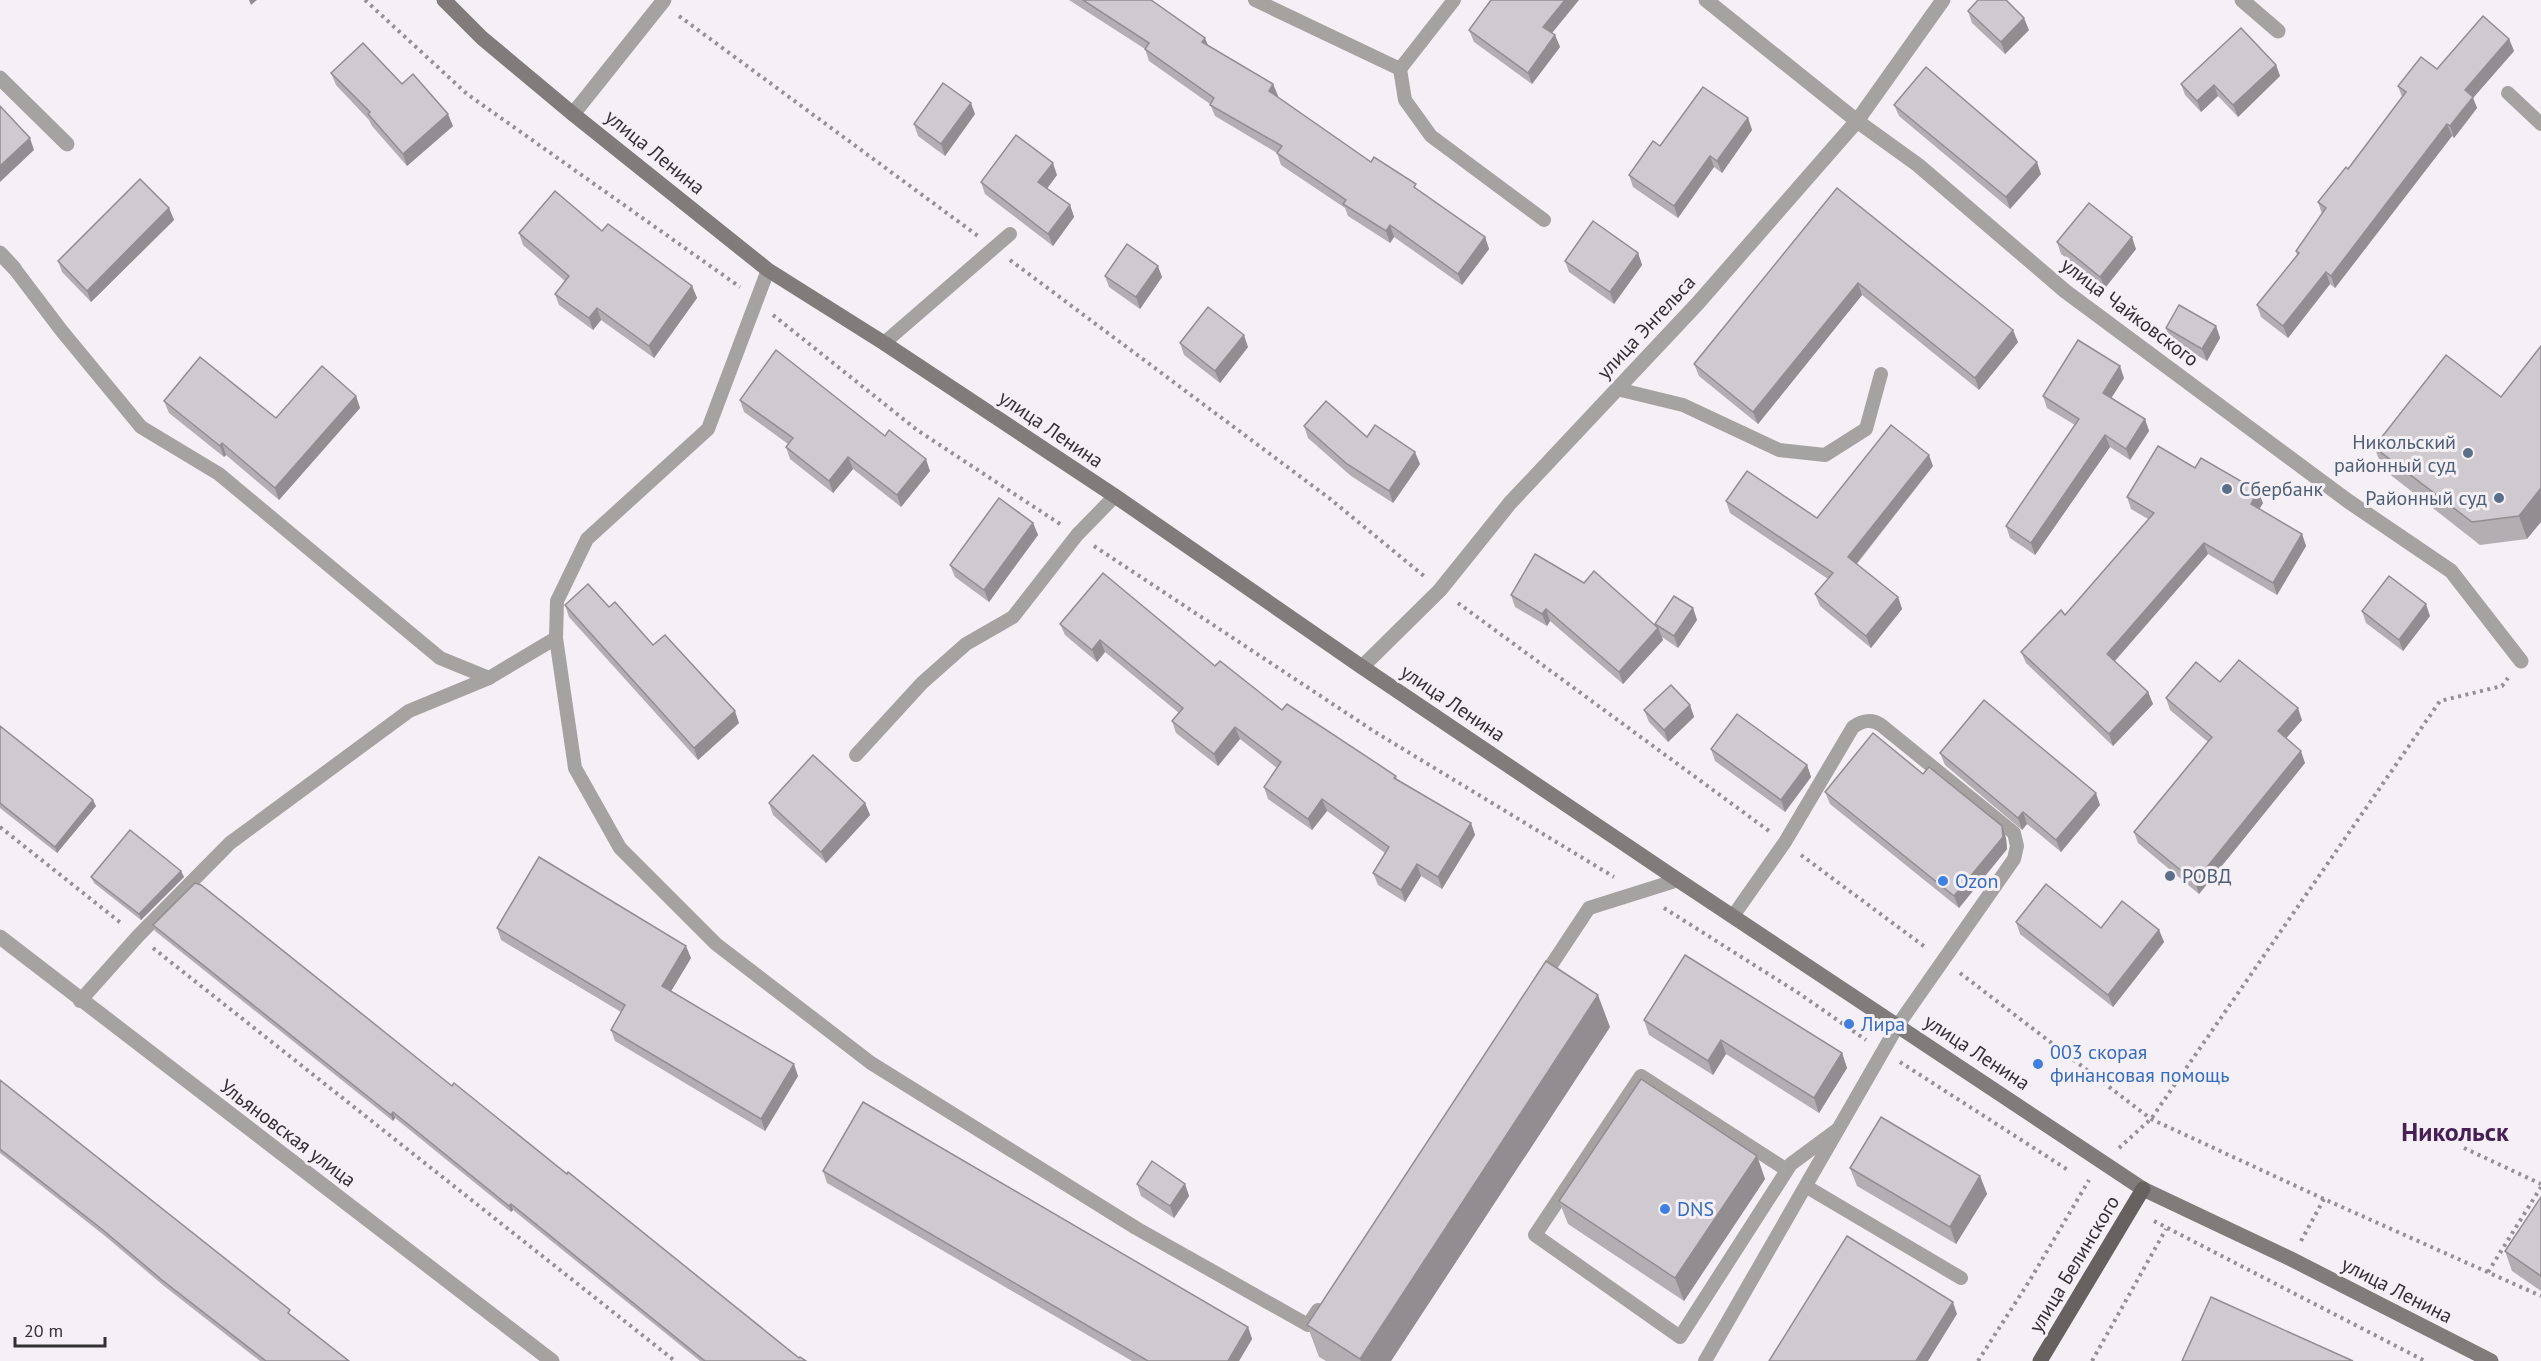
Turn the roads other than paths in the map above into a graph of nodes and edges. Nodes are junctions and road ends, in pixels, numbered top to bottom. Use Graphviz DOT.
graph roads {
  1 [pos="444,0"];
  2 [pos="1255,0"];
  3 [pos="1454,0"];
  4 [pos="1706,0"];
  5 [pos="1944,0"];
  6 [pos="2242,0"];
  7 [pos="664,2"];
  8 [pos="2278,31"];
  9 [pos="1400,69"];
  10 [pos="0,78"];
  11 [pos="2508,93"];
  12 [pos="573,114"];
  13 [pos="1857,121"];
  14 [pos="2541,124"];
  15 [pos="67,144"];
  16 [pos="1544,220"];
  17 [pos="1010,234"];
  18 [pos="0,253"];
  19 [pos="14,268"];
  20 [pos="768,270"];
  21 [pos="885,343"];
  22 [pos="1881,374"];
  23 [pos="1617,389"];
  24 [pos="1115,496"];
  25 [pos="556,639"];
  26 [pos="2521,661"];
  27 [pos="1362,667"];
  28 [pos="489,678"];
  29 [pos="856,755"];
  30 [pos="1678,880"];
  31 [pos="1733,916"];
  32 [pos="0,937"];
  33 [pos="1536,988"];
  34 [pos="81,1001"];
  35 [pos="1898,1025"];
  36 [pos="1841,1127"];
  37 [pos="1787,1170"];
  38 [pos="1807,1186"];
  39 [pos="2143,1188"];
  40 [pos="1961,1278"];
  41 [pos="1328,1295"];
  42 [pos="552,1361"];
  43 [pos="1705,1361"];
  44 [pos="2040,1361"];
  45 [pos="2491,1361"];
  1 -- 12 [label="main road, улица Ленина"];
  2 -- 9 [label="lane"];
  3 -- 9 [label="lane"];
  4 -- 13 [label="street, улица Чайковского"];
  5 -- 13 [label="street, улица Энгельса"];
  6 -- 8 [label="street"];
  7 -- 12 [label="street"];
  9 -- 16 [label="lane"];
  10 -- 15 [label="street"];
  11 -- 14 [label="lane"];
  12 -- 20 [label="main road, улица Ленина"];
  13 -- 23 [label="street, улица Энгельса"];
  13 -- 26 [label="street, улица Чайковского"];
  17 -- 21 [label="lane"];
  18 -- 19 [label="street"];
  19 -- 28 [label="lane"];
  20 -- 21 [label="main road, улица Ленина"];
  20 -- 25 [label="lane"];
  21 -- 24 [label="main road, улица Ленина"];
  22 -- 23 [label="lane"];
  23 -- 27 [label="street, улица Энгельса"];
  24 -- 27 [label="main road, улица Ленина"];
  24 -- 29 [label="lane"];
  25 -- 28 [label="lane"];
  25 -- 41 [label="lane"];
  27 -- 30 [label="main road, улица Ленина"];
  28 -- 34 [label="lane"];
  30 -- 31 [label="main road, улица Ленина"];
  30 -- 33 [label="lane"];
  31 -- 35 [label="main road, улица Ленина"];
  31 -- 35 [label="lane"];
  32 -- 34 [label="street, Ульяновская улица"];
  34 -- 42 [label="street, Ульяновская улица"];
  35 -- 36 [label="lane"];
  35 -- 39 [label="main road, улица Ленина"];
  36 -- 37 [label="lane"];
  36 -- 38 [label="lane"];
  37 -- 37 [label="lane"];
  38 -- 40 [label="lane"];
  38 -- 43 [label="lane"];
  39 -- 44 [label="main road, улица Белинского"];
  39 -- 45 [label="main road, улица Ленина"];
}
